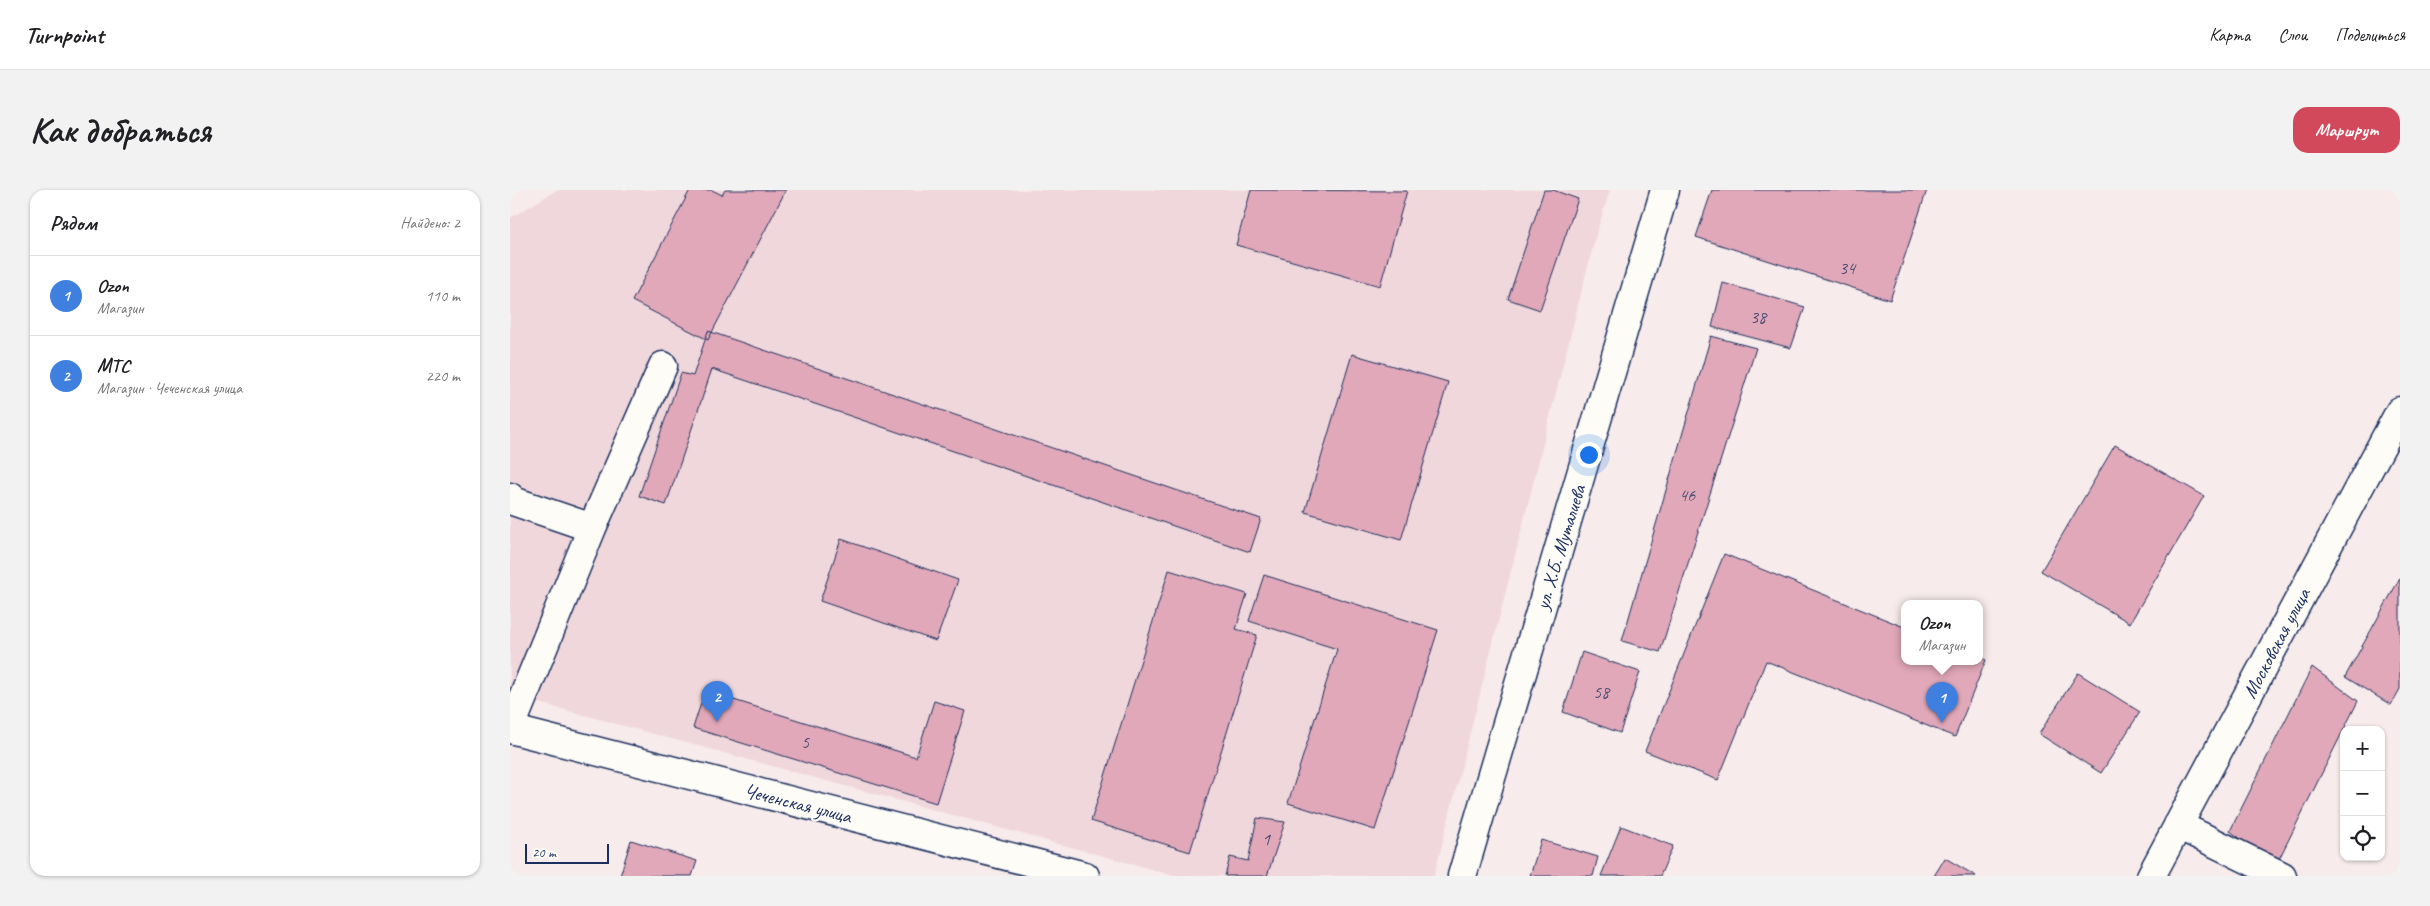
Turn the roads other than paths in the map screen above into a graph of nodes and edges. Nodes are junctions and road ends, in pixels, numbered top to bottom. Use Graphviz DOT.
graph roads {
  1 [pos="1665,190"];
  2 [pos="663,366"];
  3 [pos="2400,411"];
  4 [pos="510,497"];
  5 [pos="592,528"];
  6 [pos="510,729"];
  7 [pos="2178,825"];
  8 [pos="1086,876"];
  9 [pos="1462,876"];
  10 [pos="2151,876"];
  11 [pos="2282,876"];
  1 -- 9 [label="main road, ул. Х.Б. Муталиева"];
  2 -- 5 [label="main road"];
  3 -- 7 [label="main road, Московская улица"];
  4 -- 5 [label="main road"];
  5 -- 6 [label="main road"];
  6 -- 8 [label="main road, Чеченская улица"];
  7 -- 10 [label="main road, Московская улица"];
  7 -- 11 [label="main road"];
}
